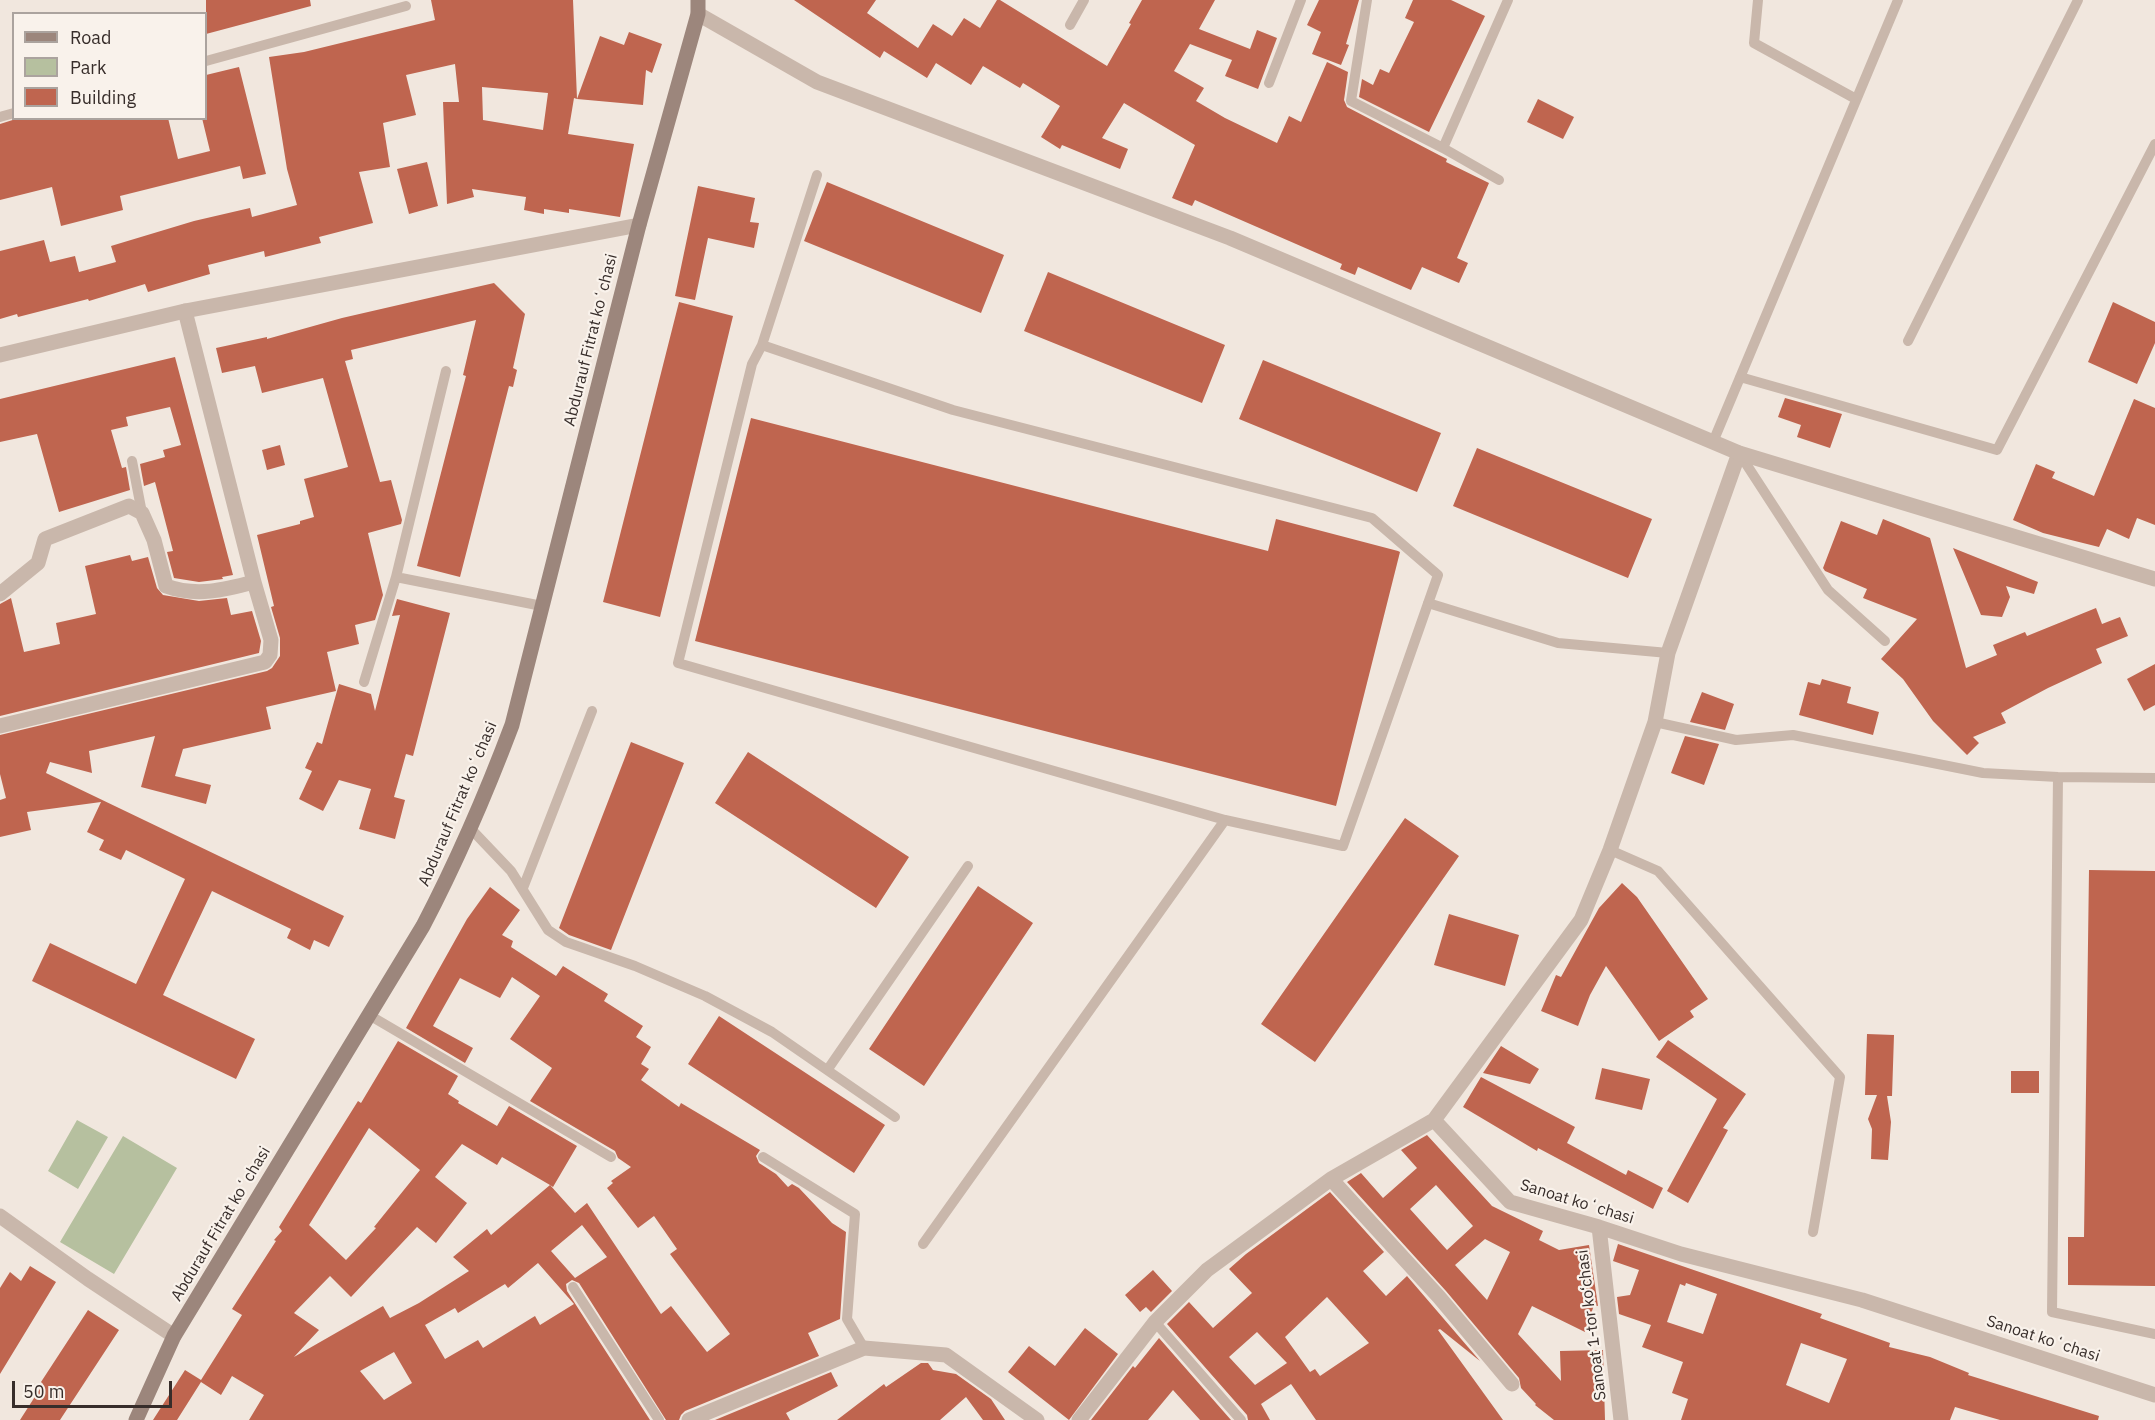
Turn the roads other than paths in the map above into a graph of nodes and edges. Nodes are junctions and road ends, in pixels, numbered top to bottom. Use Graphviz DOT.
graph roads {
  1 [pos="1084,0"];
  2 [pos="1301,0"];
  3 [pos="1367,0"];
  4 [pos="1508,0"];
  5 [pos="1758,0"];
  6 [pos="1898,0"];
  7 [pos="2078,0"];
  8 [pos="406,6"];
  9 [pos="698,7"];
  10 [pos="1070,25"];
  11 [pos="207,61"];
  12 [pos="1269,83"];
  13 [pos="1856,99"];
  14 [pos="2155,144"];
  15 [pos="1443,148"];
  16 [pos="817,175"];
  17 [pos="1498,180"];
  18 [pos="639,225"];
  19 [pos="185,311"];
  20 [pos="1908,341"];
  21 [pos="762,345"];
  22 [pos="0,355"];
  23 [pos="446,371"];
  24 [pos="1740,377"];
  25 [pos="1713,442"];
  26 [pos="1739,453"];
  27 [pos="132,461"];
  28 [pos="142,513"];
  29 [pos="2154,576"];
  30 [pos="396,577"];
  31 [pos="254,582"];
  32 [pos="0,594"];
  33 [pos="1428,603"];
  34 [pos="542,606"];
  35 [pos="1885,641"];
  36 [pos="1668,653"];
  37 [pos="364,682"];
  38 [pos="592,711"];
  39 [pos="1655,722"];
  40 [pos="0,726"];
  41 [pos="2058,777"];
  42 [pos="2155,778"];
  43 [pos="1226,820"];
  44 [pos="471,829"];
  45 [pos="1610,850"];
  46 [pos="968,866"];
  47 [pos="523,888"];
  48 [pos="369,1015"];
  49 [pos="828,1070"];
  50 [pos="895,1117"];
  51 [pos="1434,1120"];
  52 [pos="611,1156"];
  53 [pos="763,1157"];
  54 [pos="1331,1179"];
  55 [pos="0,1216"];
  56 [pos="1599,1227"];
  57 [pos="1813,1232"];
  58 [pos="923,1244"];
  59 [pos="573,1287"];
  60 [pos="1155,1322"];
  61 [pos="2155,1334"];
  62 [pos="174,1336"];
  63 [pos="864,1348"];
  64 [pos="1512,1384"];
  65 [pos="2155,1395"];
  66 [pos="136,1420"];
  67 [pos="659,1420"];
  68 [pos="690,1420"];
  69 [pos="1037,1420"];
  70 [pos="1079,1420"];
  71 [pos="1241,1420"];
  72 [pos="1621,1420"];
  1 -- 10 [label="lane"];
  2 -- 12 [label="lane"];
  3 -- 15 [label="lane"];
  4 -- 15 [label="lane"];
  5 -- 13 [label="lane"];
  6 -- 13 [label="lane"];
  7 -- 20 [label="lane"];
  8 -- 11 [label="lane"];
  9 -- 18 [label="main road, Abdurauf Fitrat koʻchasi"];
  9 -- 25 [label="street"];
  13 -- 24 [label="lane"];
  14 -- 24 [label="lane"];
  15 -- 17 [label="lane"];
  16 -- 21 [label="lane"];
  18 -- 19 [label="street"];
  18 -- 34 [label="main road, Abdurauf Fitrat koʻchasi"];
  19 -- 22 [label="street"];
  19 -- 31 [label="street"];
  21 -- 33 [label="lane"];
  21 -- 43 [label="lane"];
  23 -- 30 [label="lane"];
  24 -- 25 [label="lane"];
  25 -- 26 [label="street"];
  26 -- 29 [label="street"];
  26 -- 35 [label="lane"];
  26 -- 36 [label="street"];
  27 -- 28 [label="lane"];
  28 -- 31 [label="street"];
  28 -- 32 [label="street"];
  30 -- 34 [label="lane"];
  30 -- 37 [label="lane"];
  31 -- 40 [label="street"];
  33 -- 36 [label="lane"];
  33 -- 43 [label="lane"];
  34 -- 44 [label="main road, Abdurauf Fitrat koʻchasi"];
  36 -- 39 [label="street"];
  38 -- 47 [label="lane"];
  39 -- 41 [label="lane"];
  39 -- 45 [label="street"];
  41 -- 42 [label="lane"];
  41 -- 61 [label="lane"];
  43 -- 58 [label="lane"];
  44 -- 47 [label="lane"];
  44 -- 48 [label="main road, Abdurauf Fitrat koʻchasi"];
  45 -- 51 [label="street"];
  45 -- 57 [label="lane"];
  46 -- 49 [label="lane"];
  47 -- 49 [label="lane"];
  48 -- 52 [label="lane"];
  48 -- 62 [label="main road, Abdurauf Fitrat koʻchasi"];
  49 -- 50 [label="lane"];
  51 -- 54 [label="street"];
  51 -- 56 [label="street, Sanoat koʻchasi"];
  53 -- 63 [label="lane"];
  54 -- 60 [label="street"];
  54 -- 64 [label="street"];
  55 -- 62 [label="street"];
  56 -- 65 [label="street, Sanoat koʻchasi"];
  56 -- 72 [label="street, Sanoat 1-tor ko‘chasi"];
  59 -- 67 [label="lane"];
  60 -- 70 [label="street"];
  60 -- 71 [label="lane"];
  62 -- 66 [label="main road, Abdurauf Fitrat koʻchasi"];
  63 -- 68 [label="street"];
  63 -- 69 [label="street"];
}
